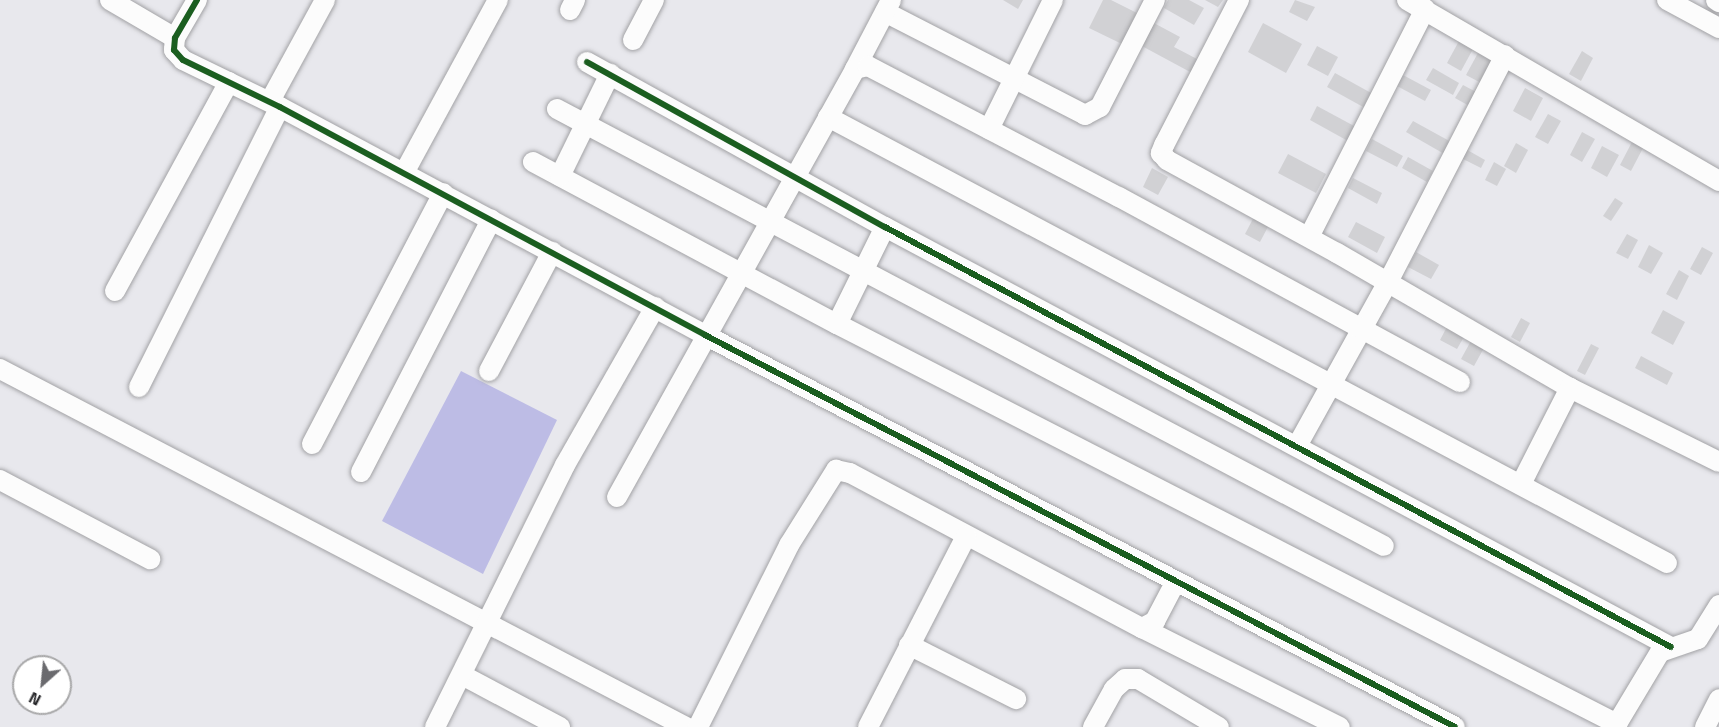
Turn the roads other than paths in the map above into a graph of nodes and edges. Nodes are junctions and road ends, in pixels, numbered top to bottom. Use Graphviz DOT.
graph roads {
  1 [pos="197,0"];
  2 [pos="325,0"];
  3 [pos="498,0"];
  4 [pos="654,0"];
  5 [pos="1053,0"];
  6 [pos="1155,0"];
  7 [pos="1239,0"];
  8 [pos="1407,0"];
  9 [pos="1667,0"];
  10 [pos="115,1"];
  11 [pos="888,6"];
  12 [pos="1425,9"];
  13 [pos="1719,28"];
  14 [pos="175,38"];
  15 [pos="633,40"];
  16 [pos="1505,55"];
  17 [pos="587,62"];
  18 [pos="855,69"];
  19 [pos="610,74"];
  20 [pos="1014,79"];
  21 [pos="229,82"];
  22 [pos="275,104"];
  23 [pos="557,109"];
  24 [pos="828,117"];
  25 [pos="586,124"];
  26 [pos="989,129"];
  27 [pos="532,162"];
  28 [pos="404,173"];
  29 [pos="560,176"];
  30 [pos="795,176"];
  31 [pos="1719,181"];
  32 [pos="442,194"];
  33 [pos="491,220"];
  34 [pos="768,223"];
  35 [pos="885,226"];
  36 [pos="1309,237"];
  37 [pos="552,252"];
  38 [pos="741,271"];
  39 [pos="862,273"];
  40 [pos="1388,282"];
  41 [pos="115,291"];
  42 [pos="655,307"];
  43 [pos="837,324"];
  44 [pos="1362,329"];
  45 [pos="705,335"];
  46 [pos="0,369"];
  47 [pos="489,371"];
  48 [pos="1460,382"];
  49 [pos="1331,386"];
  50 [pos="139,387"];
  51 [pos="1570,388"];
  52 [pos="312,444"];
  53 [pos="1297,446"];
  54 [pos="1719,462"];
  55 [pos="361,472"];
  56 [pos="0,480"];
  57 [pos="1521,484"];
  58 [pos="617,497"];
  59 [pos="966,536"];
  60 [pos="1384,546"];
  61 [pos="150,560"];
  62 [pos="1667,563"];
  63 [pos="1176,581"];
  64 [pos="1716,617"];
  65 [pos="489,622"];
  66 [pos="1142,628"];
  67 [pos="909,645"];
  68 [pos="1671,647"];
  69 [pos="462,675"];
  70 [pos="1016,699"];
  71 [pos="1719,699"];
  72 [pos="1616,726"];
  73 [pos="435,727"];
  74 [pos="560,727"];
  75 [pos="686,727"];
  76 [pos="698,727"];
  77 [pos="868,727"];
  78 [pos="1093,727"];
  79 [pos="1219,727"];
  80 [pos="1340,727"];
  81 [pos="1455,727"];
  82 [pos="1705,727"];
  1 -- 14 [label="street"];
  2 -- 22 [label="street"];
  3 -- 28 [label="street"];
  4 -- 15 [label="street"];
  5 -- 20 [label="street"];
  6 -- 20 [label="street"];
  7 -- 36 [label="street"];
  8 -- 12 [label="street"];
  9 -- 13 [label="street"];
  10 -- 14 [label="street"];
  11 -- 18 [label="street"];
  11 -- 20 [label="street"];
  12 -- 16 [label="street"];
  12 -- 36 [label="street"];
  14 -- 21 [label="street"];
  16 -- 31 [label="street"];
  16 -- 40 [label="street"];
  17 -- 19 [label="street"];
  18 -- 24 [label="street"];
  18 -- 26 [label="street"];
  19 -- 25 [label="street"];
  19 -- 30 [label="street"];
  20 -- 26 [label="street"];
  21 -- 22 [label="street"];
  21 -- 41 [label="street"];
  22 -- 28 [label="street"];
  22 -- 50 [label="street"];
  23 -- 25 [label="street"];
  24 -- 30 [label="street"];
  24 -- 49 [label="street"];
  25 -- 29 [label="street"];
  25 -- 34 [label="street"];
  26 -- 44 [label="street"];
  27 -- 29 [label="street"];
  28 -- 32 [label="street"];
  29 -- 38 [label="street"];
  30 -- 34 [label="street"];
  30 -- 35 [label="street"];
  32 -- 33 [label="street"];
  32 -- 52 [label="street"];
  33 -- 37 [label="street"];
  33 -- 55 [label="street"];
  34 -- 38 [label="street"];
  34 -- 39 [label="street"];
  35 -- 39 [label="street"];
  35 -- 53 [label="street"];
  36 -- 40 [label="street"];
  37 -- 42 [label="street"];
  37 -- 47 [label="street"];
  38 -- 43 [label="street"];
  38 -- 45 [label="street"];
  39 -- 43 [label="street"];
  39 -- 60 [label="street"];
  40 -- 44 [label="street"];
  40 -- 51 [label="street"];
  42 -- 45 [label="street"];
  42 -- 65 [label="street"];
  43 -- 72 [label="street"];
  44 -- 48 [label="street"];
  44 -- 49 [label="street"];
  45 -- 58 [label="street"];
  45 -- 63 [label="street"];
  46 -- 65 [label="street"];
  49 -- 53 [label="street"];
  49 -- 57 [label="street"];
  51 -- 54 [label="street"];
  51 -- 57 [label="street"];
  53 -- 68 [label="street"];
  56 -- 61 [label="street"];
  57 -- 62 [label="street"];
  59 -- 66 [label="street"];
  59 -- 67 [label="street"];
  59 -- 76 [label="street"];
  63 -- 66 [label="street"];
  63 -- 81 [label="street"];
  64 -- 68 [label="street"];
  65 -- 69 [label="street"];
  65 -- 75 [label="street"];
  66 -- 80 [label="street"];
  67 -- 70 [label="street"];
  67 -- 77 [label="street"];
  68 -- 72 [label="street"];
  69 -- 73 [label="street"];
  69 -- 74 [label="street"];
  71 -- 82 [label="street"];
  78 -- 79 [label="street"];
}
